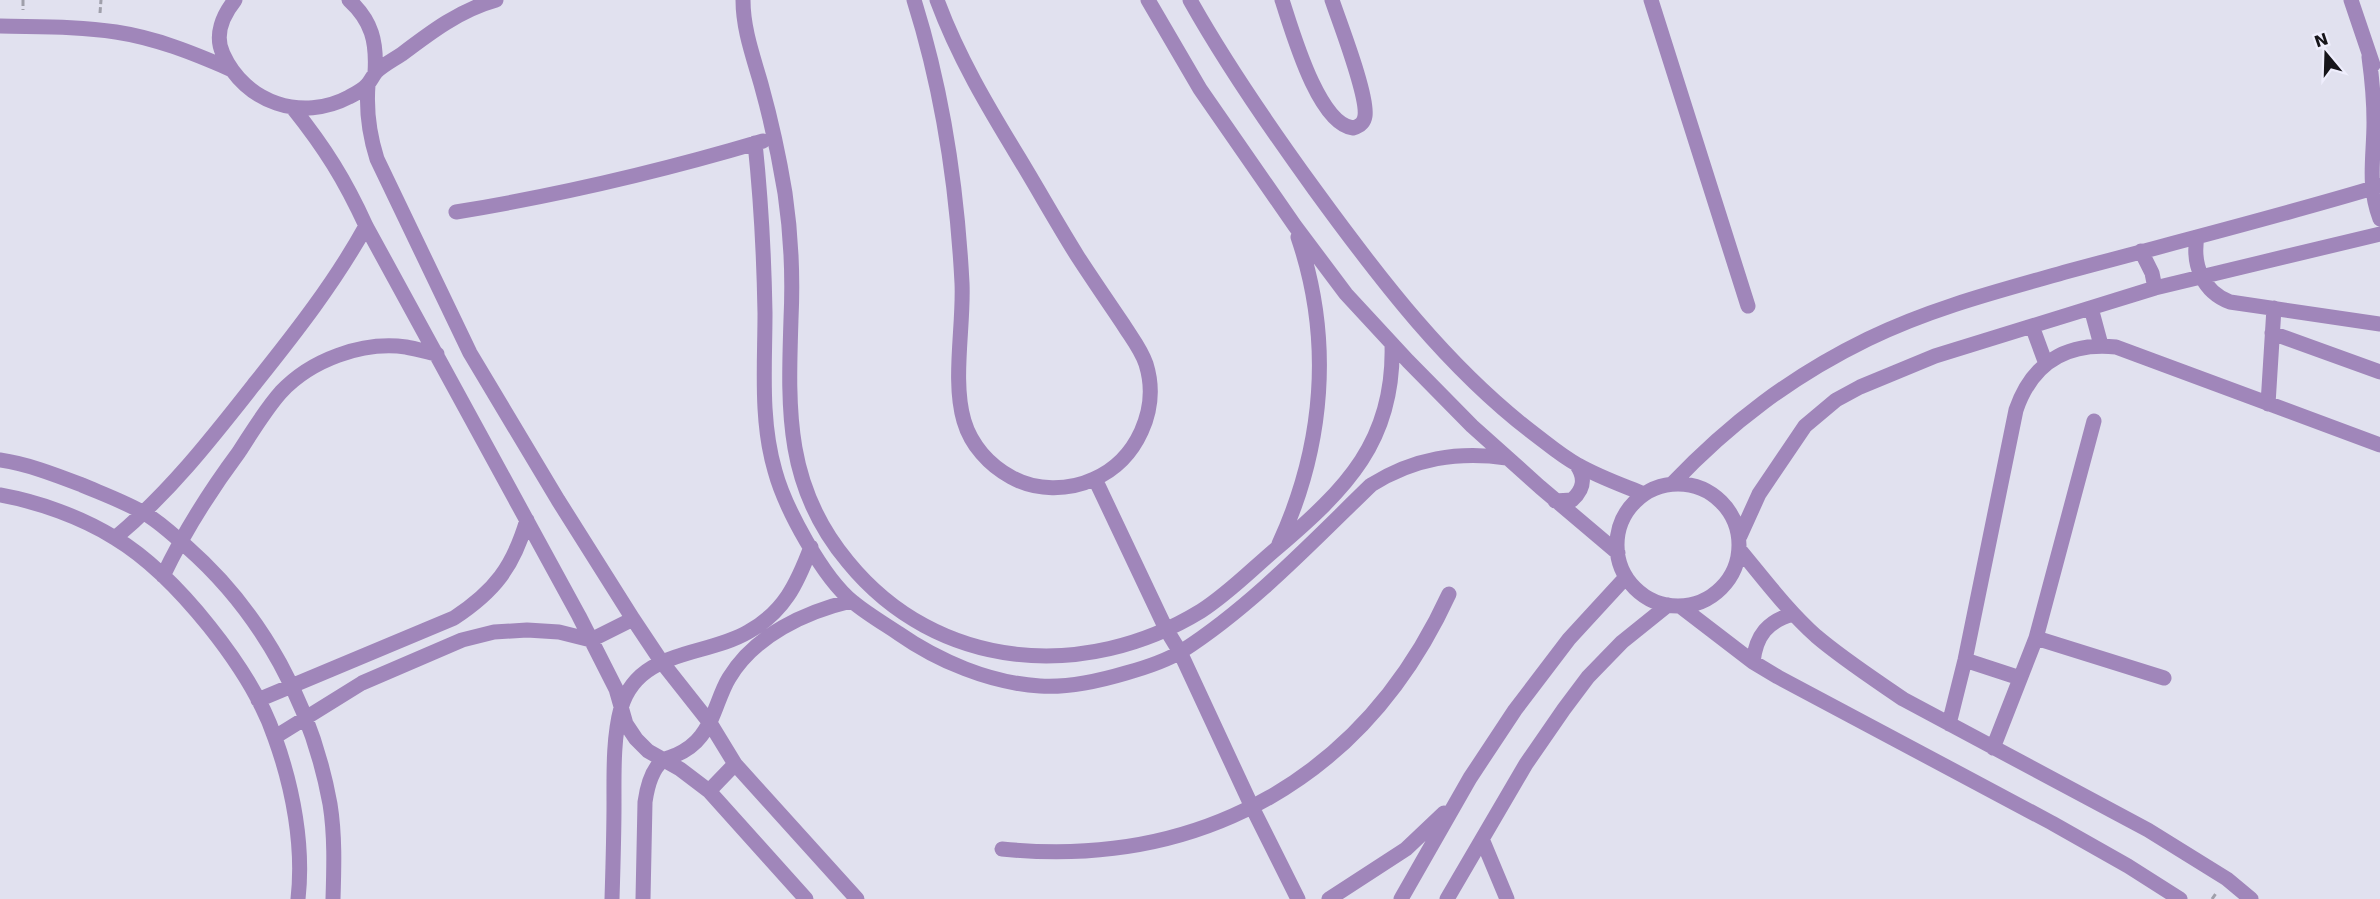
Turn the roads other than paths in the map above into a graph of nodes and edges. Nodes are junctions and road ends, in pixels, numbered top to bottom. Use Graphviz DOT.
graph roads {
  1 [pos="235,0"];
  2 [pos="349,0"];
  3 [pos="496,0"];
  4 [pos="743,0"];
  5 [pos="914,0"];
  6 [pos="937,0"];
  7 [pos="1148,0"];
  8 [pos="1190,0"];
  9 [pos="1282,0"];
  10 [pos="1332,0"];
  11 [pos="1651,0"];
  12 [pos="2351,0"];
  13 [pos="478,2"];
  14 [pos="0,26"];
  15 [pos="2370,57"];
  16 [pos="230,69"];
  17 [pos="372,79"];
  18 [pos="2380,80"];
  19 [pos="293,108"];
  20 [pos="775,138"];
  21 [pos="755,143"];
  22 [pos="2376,188"];
  23 [pos="456,212"];
  24 [pos="2380,219"];
  25 [pos="366,226"];
  26 [pos="1295,226"];
  27 [pos="2380,234"];
  28 [pos="2197,237"];
  29 [pos="2141,251"];
  30 [pos="2201,276"];
  31 [pos="2155,288"];
  32 [pos="1748,306"];
  33 [pos="2091,308"];
  34 [pos="2274,308"];
  35 [pos="2380,324"];
  36 [pos="2032,326"];
  37 [pos="2272,333"];
  38 [pos="1392,344"];
  39 [pos="2101,345"];
  40 [pos="437,354"];
  41 [pos="2046,364"];
  42 [pos="2380,372"];
  43 [pos="2268,404"];
  44 [pos="2094,422"];
  45 [pos="2380,445"];
  46 [pos="1507,458"];
  47 [pos="0,460"];
  48 [pos="1576,464"];
  49 [pos="1095,479"];
  50 [pos="1672,484"];
  51 [pos="1644,494"];
  52 [pos="0,495"];
  53 [pos="1556,501"];
  54 [pos="144,513"];
  55 [pos="527,520"];
  56 [pos="115,538"];
  57 [pos="180,541"];
  58 [pos="1739,543"];
  59 [pos="811,547"];
  60 [pos="1277,548"];
  61 [pos="1618,554"];
  62 [pos="163,576"];
  63 [pos="1626,577"];
  64 [pos="1449,594"];
  65 [pos="851,601"];
  66 [pos="1674,605"];
  67 [pos="1793,614"];
  68 [pos="633,620"];
  69 [pos="1166,629"];
  70 [pos="2036,638"];
  71 [pos="591,640"];
  72 [pos="1180,652"];
  73 [pos="1965,660"];
  74 [pos="661,662"];
  75 [pos="1753,662"];
  76 [pos="2020,678"];
  77 [pos="2164,678"];
  78 [pos="291,687"];
  79 [pos="258,700"];
  80 [pos="621,708"];
  81 [pos="304,717"];
  82 [pos="710,723"];
  83 [pos="1949,724"];
  84 [pos="275,736"];
  85 [pos="1993,748"];
  86 [pos="663,760"];
  87 [pos="735,764"];
  88 [pos="709,791"];
  89 [pos="1457,800"];
  90 [pos="1251,807"];
  91 [pos="1482,839"];
  92 [pos="1002,849"];
  93 [pos="298,899"];
  94 [pos="333,899"];
  95 [pos="612,899"];
  96 [pos="643,899"];
  97 [pos="806,899"];
  98 [pos="857,899"];
  99 [pos="1298,899"];
  100 [pos="1329,899"];
  101 [pos="1401,899"];
  102 [pos="1447,899"];
  103 [pos="1507,899"];
  104 [pos="2180,899"];
  105 [pos="2250,899"];
  1 -- 16 [label="street"];
  2 -- 17 [label="street"];
  3 -- 13 [label="street"];
  4 -- 20 [label="street"];
  5 -- 49 [label="street"];
  6 -- 49 [label="street"];
  7 -- 26 [label="street"];
  8 -- 48 [label="street"];
  9 -- 10 [label="street"];
  11 -- 32 [label="street"];
  12 -- 15 [label="street"];
  13 -- 17 [label="street"];
  14 -- 16 [label="street"];
  15 -- 18 [label="street"];
  15 -- 22 [label="street"];
  16 -- 19 [label="street"];
  17 -- 19 [label="street"];
  17 -- 68 [label="street"];
  19 -- 25 [label="street"];
  20 -- 21 [label="street"];
  20 -- 69 [label="street"];
  21 -- 23 [label="street"];
  21 -- 59 [label="street"];
  22 -- 24 [label="street"];
  22 -- 28 [label="street"];
  25 -- 40 [label="street"];
  25 -- 54 [label="street"];
  26 -- 38 [label="street"];
  26 -- 60 [label="street"];
  27 -- 30 [label="street"];
  28 -- 29 [label="street"];
  28 -- 30 [label="street"];
  29 -- 31 [label="street"];
  29 -- 50 [label="street"];
  30 -- 31 [label="street"];
  30 -- 34 [label="street"];
  31 -- 33 [label="street"];
  33 -- 36 [label="street"];
  33 -- 39 [label="street"];
  34 -- 35 [label="street"];
  34 -- 37 [label="street"];
  36 -- 41 [label="street"];
  36 -- 58 [label="street"];
  37 -- 42 [label="street"];
  37 -- 43 [label="street"];
  38 -- 46 [label="street"];
  38 -- 60 [label="street"];
  39 -- 41 [label="street"];
  39 -- 43 [label="street"];
  40 -- 55 [label="street"];
  40 -- 57 [label="street"];
  41 -- 73 [label="street"];
  43 -- 45 [label="street"];
  44 -- 70 [label="street"];
  46 -- 53 [label="street"];
  46 -- 72 [label="street"];
  47 -- 54 [label="street"];
  48 -- 51 [label="street"];
  48 -- 53 [label="street"];
  49 -- 69 [label="street"];
  50 -- 51 [label="street"];
  50 -- 58 [label="street"];
  51 -- 61 [label="street"];
  52 -- 56 [label="street"];
  53 -- 61 [label="street"];
  54 -- 56 [label="street"];
  54 -- 57 [label="street"];
  55 -- 71 [label="street"];
  55 -- 78 [label="street"];
  56 -- 62 [label="street"];
  57 -- 62 [label="street"];
  57 -- 78 [label="street"];
  58 -- 66 [label="street"];
  58 -- 67 [label="street"];
  59 -- 65 [label="street"];
  59 -- 74 [label="street"];
  60 -- 69 [label="street"];
  61 -- 63 [label="street"];
  62 -- 79 [label="street"];
  63 -- 66 [label="street"];
  63 -- 89 [label="street"];
  64 -- 90 [label="street"];
  65 -- 72 [label="street"];
  65 -- 82 [label="street"];
  66 -- 75 [label="street"];
  66 -- 91 [label="street"];
  67 -- 75 [label="street"];
  67 -- 83 [label="street"];
  68 -- 71 [label="street"];
  68 -- 74 [label="street"];
  69 -- 72 [label="street"];
  70 -- 76 [label="street"];
  70 -- 77 [label="street"];
  71 -- 80 [label="street"];
  71 -- 81 [label="street"];
  72 -- 90 [label="street"];
  73 -- 76 [label="street"];
  73 -- 83 [label="street"];
  74 -- 80 [label="street"];
  74 -- 82 [label="street"];
  75 -- 104 [label="street"];
  76 -- 85 [label="street"];
  78 -- 79 [label="street"];
  78 -- 81 [label="street"];
  79 -- 84 [label="street"];
  80 -- 86 [label="street"];
  80 -- 95 [label="street"];
  81 -- 84 [label="street"];
  81 -- 94 [label="street"];
  82 -- 86 [label="street"];
  82 -- 87 [label="street"];
  83 -- 85 [label="street"];
  84 -- 93 [label="street"];
  85 -- 105 [label="street"];
  86 -- 88 [label="street"];
  86 -- 96 [label="street"];
  87 -- 88 [label="street"];
  87 -- 98 [label="street"];
  88 -- 97 [label="street"];
  89 -- 100 [label="street"];
  89 -- 101 [label="street"];
  90 -- 92 [label="street"];
  90 -- 99 [label="street"];
  91 -- 102 [label="street"];
  91 -- 103 [label="street"];
}
